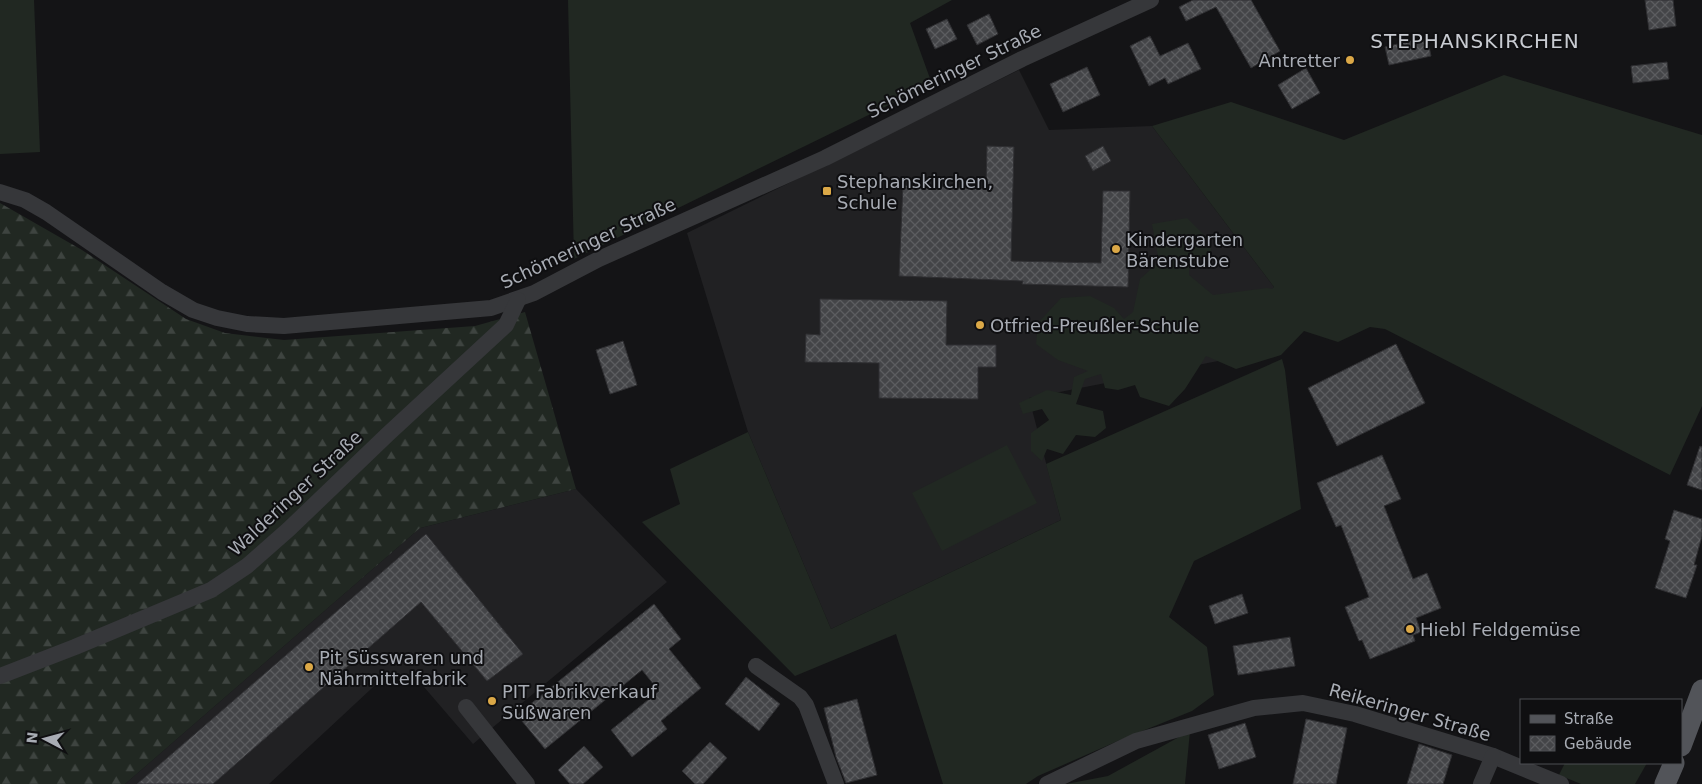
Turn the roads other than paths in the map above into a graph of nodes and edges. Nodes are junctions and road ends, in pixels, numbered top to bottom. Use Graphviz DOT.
graph roads {
  1 [pos="1151,0"];
  2 [pos="0,192"];
  3 [pos="518,300"];
  4 [pos="756,666"];
  5 [pos="0,676"];
  6 [pos="1702,690"];
  7 [pos="466,707"];
  8 [pos="1682,743"];
  9 [pos="1492,756"];
  10 [pos="1674,764"];
  11 [pos="527,784"];
  12 [pos="836,784"];
  13 [pos="1047,784"];
  14 [pos="1481,784"];
  15 [pos="1561,784"];
  16 [pos="1665,784"];
  1 -- 3 [label="street, Schömeringer Straße"];
  2 -- 3 [label="street, Schömeringer Straße"];
  3 -- 5 [label="street, Walderinger Straße"];
  4 -- 12 [label="street"];
  6 -- 8 [label="main road"];
  7 -- 11 [label="street"];
  9 -- 13 [label="street, Reikeringer Straße"];
  9 -- 14 [label="street"];
  9 -- 15 [label="street, Reikeringer Straße"];
  10 -- 16 [label="main road"];
}
